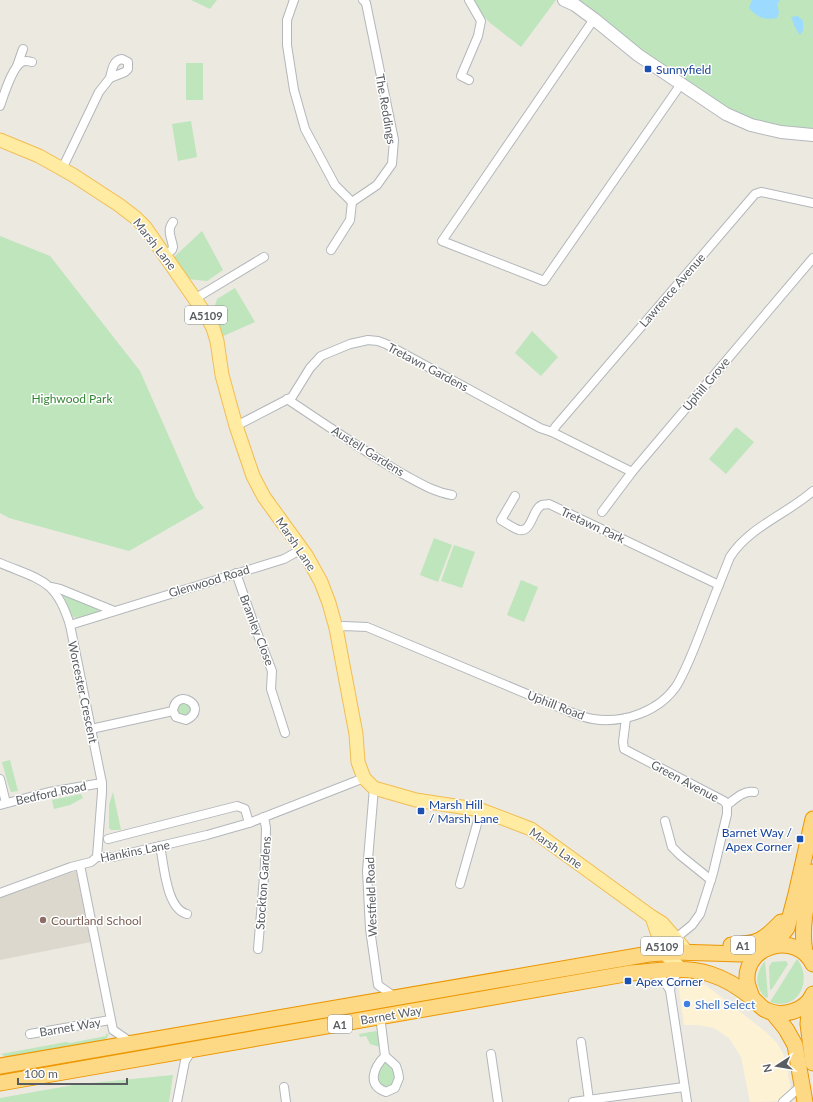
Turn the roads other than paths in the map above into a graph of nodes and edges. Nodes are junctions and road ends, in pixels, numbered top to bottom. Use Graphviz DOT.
graph roads {
  1 [pos="294,0"];
  2 [pos="363,0"];
  3 [pos="470,0"];
  4 [pos="564,0"];
  5 [pos="594,19"];
  6 [pos="23,49"];
  7 [pos="32,62"];
  8 [pos="17,66"];
  9 [pos="110,78"];
  10 [pos="469,80"];
  11 [pos="681,84"];
  12 [pos="0,106"];
  13 [pos="813,135"];
  14 [pos="0,140"];
  15 [pos="62,169"];
  16 [pos="352,202"];
  17 [pos="813,203"];
  18 [pos="173,222"];
  19 [pos="331,250"];
  20 [pos="165,255"];
  21 [pos="264,257"];
  22 [pos="813,258"];
  23 [pos="196,298"];
  24 [pos="287,399"];
  25 [pos="236,426"];
  26 [pos="552,432"];
  27 [pos="632,472"];
  28 [pos="813,492"];
  29 [pos="452,495"];
  30 [pos="515,496"];
  31 [pos="602,512"];
  32 [pos="302,549"];
  33 [pos="0,563"];
  34 [pos="236,573"];
  35 [pos="719,585"];
  36 [pos="51,587"];
  37 [pos="114,611"];
  38 [pos="70,625"];
  39 [pos="336,628"];
  40 [pos="173,711"];
  41 [pos="626,718"];
  42 [pos="91,729"];
  43 [pos="285,733"];
  44 [pos="364,778"];
  45 [pos="0,779"];
  46 [pos="102,783"];
  47 [pos="374,788"];
  48 [pos="754,792"];
  49 [pos="3,804"];
  50 [pos="727,805"];
  51 [pos="481,810"];
  52 [pos="264,817"];
  53 [pos="813,819"];
  54 [pos="665,821"];
  55 [pos="249,822"];
  56 [pos="108,839"];
  57 [pos="160,846"];
  58 [pos="97,857"];
  59 [pos="80,865"];
  60 [pos="813,872"];
  61 [pos="711,880"];
  62 [pos="460,884"];
  63 [pos="0,893"];
  64 [pos="187,914"];
  65 [pos="790,916"];
  66 [pos="652,917"];
  67 [pos="676,938"];
  68 [pos="774,945"];
  69 [pos="258,950"];
  70 [pos="687,952"];
  71 [pos="664,953"];
  72 [pos="758,953"];
  73 [pos="809,958"];
  74 [pos="681,969"];
  75 [pos="651,971"];
  76 [pos="670,990"];
  77 [pos="396,997"];
  78 [pos="812,997"];
  79 [pos="752,998"];
  80 [pos="773,1013"];
  81 [pos="380,1016"];
  82 [pos="110,1020"];
  83 [pos="30,1034"];
  84 [pos="581,1042"];
  85 [pos="132,1043"];
  86 [pos="192,1050"];
  87 [pos="491,1054"];
  88 [pos="385,1056"];
  89 [pos="813,1064"];
  90 [pos="0,1066"];
  91 [pos="0,1083"];
  92 [pos="284,1087"];
  93 [pos="684,1087"];
  94 [pos="807,1096"];
  95 [pos="593,1100"];
  96 [pos="177,1102"];
  97 [pos="286,1102"];
  98 [pos="498,1102"];
  99 [pos="573,1102"];
  100 [pos="687,1102"];
  101 [pos="783,1102"];
  1 -- 16 [label="street"];
  2 -- 16 [label="street, The Reddings"];
  3 -- 10 [label="street"];
  4 -- 5 [label="street"];
  5 -- 11 [label="street"];
  5 -- 11 [label="street"];
  6 -- 8 [label="street"];
  7 -- 8 [label="street"];
  8 -- 12 [label="street"];
  9 -- 15 [label="street"];
  11 -- 13 [label="street"];
  14 -- 15 [label="main road, Marsh Lane / A5109"];
  15 -- 20 [label="main road, Marsh Lane / A5109"];
  16 -- 19 [label="street"];
  17 -- 26 [label="street, Lawrence Avenue"];
  18 -- 20 [label="street"];
  20 -- 23 [label="main road, Marsh Lane / A5109"];
  21 -- 23 [label="street"];
  22 -- 27 [label="street, Uphill Grove"];
  23 -- 25 [label="main road, Marsh Lane / A5109"];
  24 -- 25 [label="street, Tretawn Gardens"];
  24 -- 26 [label="street, Tretawn Gardens"];
  24 -- 29 [label="street, Austell Gardens"];
  25 -- 32 [label="main road, Marsh Lane / A5109"];
  26 -- 27 [label="street, Tretawn Gardens"];
  27 -- 31 [label="street, Uphill Grove"];
  28 -- 35 [label="street, Uphill Road"];
  30 -- 35 [label="street, Tretawn Park"];
  32 -- 34 [label="street, Glenwood Road"];
  32 -- 39 [label="main road, Marsh Lane / A5109"];
  33 -- 36 [label="street, Worcester Crescent"];
  34 -- 37 [label="street, Glenwood Road"];
  34 -- 43 [label="street, Bramley Close"];
  35 -- 41 [label="street, Uphill Road"];
  36 -- 37 [label="street"];
  36 -- 38 [label="street, Worcester Crescent"];
  37 -- 38 [label="street, Glenwood Road"];
  38 -- 42 [label="street, Worcester Crescent"];
  39 -- 41 [label="street, Uphill Road"];
  39 -- 44 [label="main road, Marsh Lane / A5109"];
  40 -- 42 [label="street"];
  41 -- 50 [label="street, Green Avenue"];
  42 -- 46 [label="street, Worcester Crescent"];
  44 -- 47 [label="main road, Marsh Lane / A5109"];
  44 -- 52 [label="street, Hankins Lane"];
  45 -- 49 [label="street"];
  46 -- 49 [label="street, Bedford Road"];
  46 -- 58 [label="street, Worcester Crescent"];
  47 -- 51 [label="main road, Marsh Lane / A5109"];
  47 -- 77 [label="street, Westfield Road"];
  48 -- 50 [label="street"];
  50 -- 61 [label="street, Green Avenue"];
  51 -- 62 [label="street"];
  51 -- 66 [label="main road, Marsh Lane / A5109"];
  52 -- 55 [label="street, Hankins Lane"];
  52 -- 69 [label="street, Stockton Gardens"];
  53 -- 65 [label="highway"];
  54 -- 61 [label="street"];
  55 -- 56 [label="street, Hankins Lane"];
  55 -- 57 [label="street, Hankins Lane"];
  57 -- 58 [label="street, Hankins Lane"];
  57 -- 64 [label="street"];
  58 -- 59 [label="street, Hankins Lane"];
  59 -- 63 [label="street, Hankins Lane"];
  59 -- 82 [label="street"];
  60 -- 73 [label="highway"];
  61 -- 67 [label="street, Green Avenue"];
  65 -- 68 [label="highway"];
  65 -- 70 [label="highway, A1"];
  66 -- 67 [label="main road, Marsh Lane / A5109"];
  66 -- 71 [label="main road, A5109"];
  67 -- 70 [label="main road, Marsh Lane / A5109"];
  68 -- 72 [label="highway"];
  68 -- 73 [label="highway"];
  70 -- 71 [label="highway, Barnet Way / A1"];
  70 -- 72 [label="highway, Barnet Way / A1"];
  71 -- 74 [label="main road, A5109"];
  71 -- 77 [label="highway, Barnet Way / A1"];
  72 -- 79 [label="highway"];
  74 -- 75 [label="highway, Barnet Way / A1"];
  74 -- 76 [label="street"];
  74 -- 79 [label="highway, Barnet Way / A1"];
  75 -- 76 [label="street"];
  75 -- 81 [label="highway, Barnet Way / A1"];
  76 -- 93 [label="street"];
  77 -- 85 [label="highway, Barnet Way / A1"];
  78 -- 80 [label="highway"];
  78 -- 89 [label="highway"];
  79 -- 80 [label="highway"];
  80 -- 94 [label="highway"];
  81 -- 86 [label="highway, Barnet Way / A1"];
  81 -- 88 [label="street"];
  82 -- 83 [label="street, Barnet Way"];
  82 -- 85 [label="street"];
  84 -- 95 [label="street"];
  85 -- 90 [label="highway, Barnet Way / A1"];
  86 -- 91 [label="highway, Barnet Way / A1"];
  86 -- 96 [label="street"];
  87 -- 98 [label="street"];
  92 -- 97 [label="street"];
  93 -- 95 [label="street"];
  93 -- 100 [label="street"];
  94 -- 101 [label="street"];
  95 -- 99 [label="street"];
}
